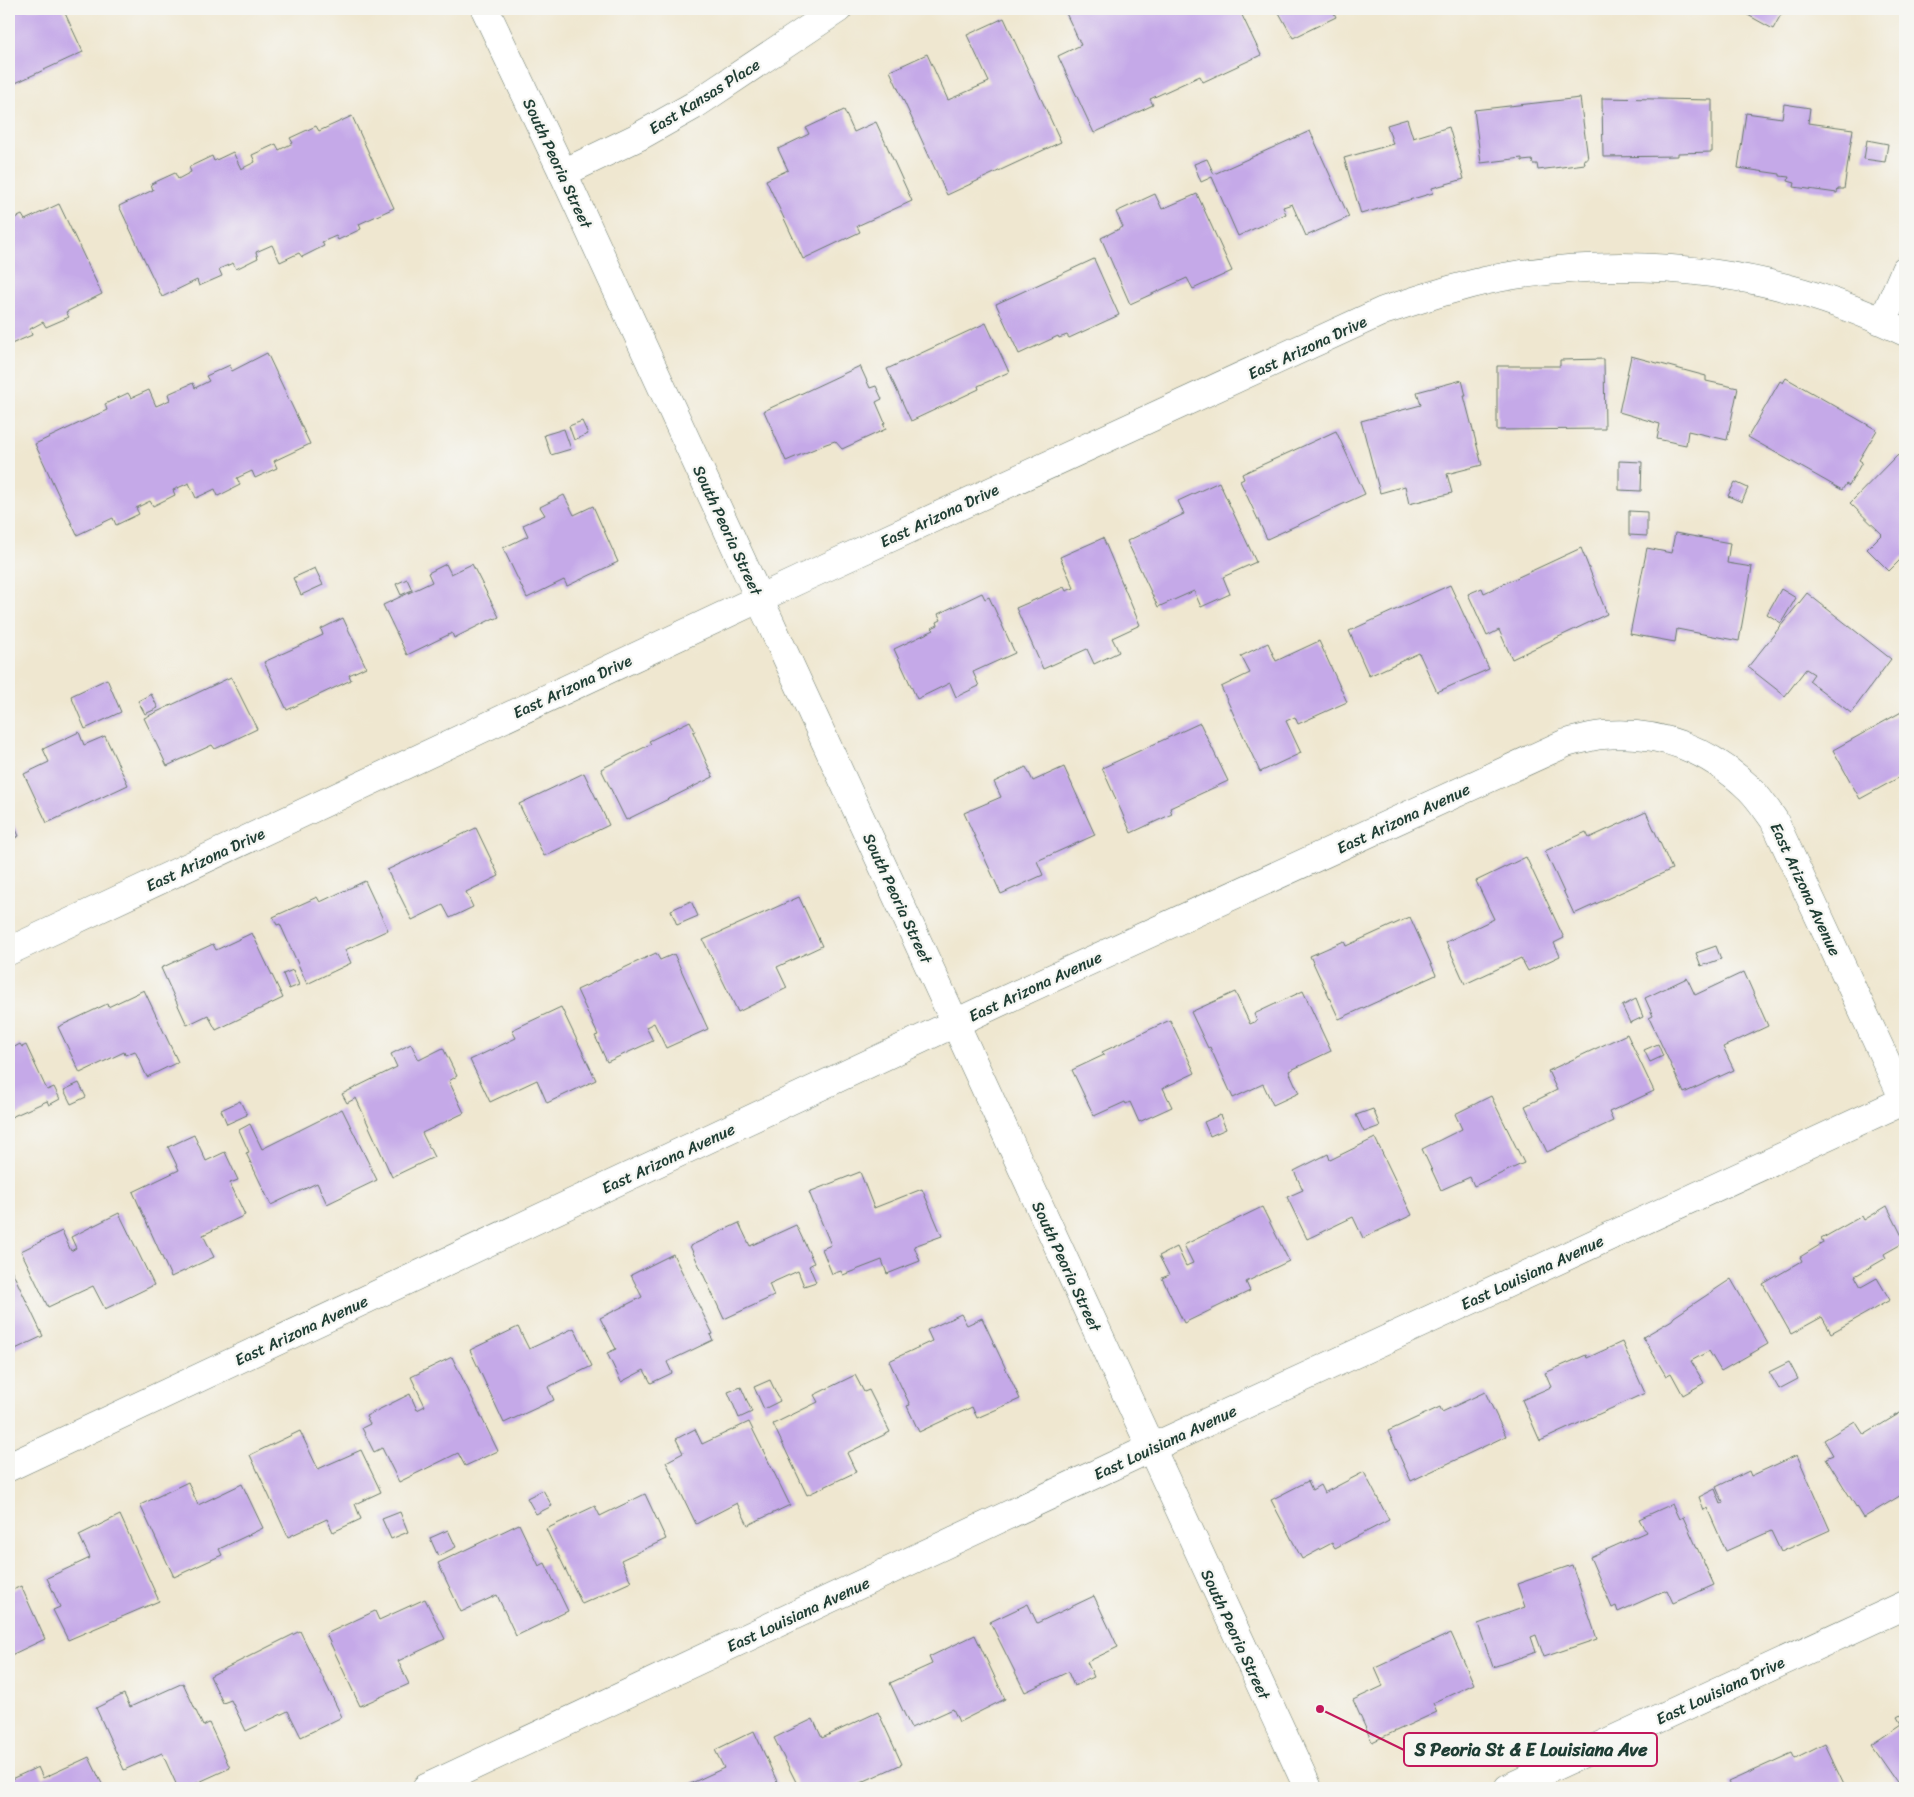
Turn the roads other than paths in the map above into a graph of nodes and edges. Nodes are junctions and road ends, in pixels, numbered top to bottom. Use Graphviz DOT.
graph roads {
  1 [pos="485,9"];
  2 [pos="838,9"];
  3 [pos="563,173"];
  4 [pos="1905,270"];
  5 [pos="1894,326"];
  6 [pos="759,598"];
  7 [pos="9,951"];
  8 [pos="955,1023"];
  9 [pos="1905,1101"];
  10 [pos="1151,1448"];
  11 [pos="9,1467"];
  12 [pos="1905,1605"];
  13 [pos="426,1788"];
  14 [pos="1308,1788"];
  15 [pos="1508,1788"];
  1 -- 3 [label="street, South Peoria Street"];
  2 -- 3 [label="street, East Kansas Place"];
  3 -- 6 [label="street, South Peoria Street"];
  4 -- 5 [label="street"];
  5 -- 6 [label="street, East Arizona Drive"];
  6 -- 7 [label="street, East Arizona Drive"];
  6 -- 8 [label="street, South Peoria Street"];
  8 -- 9 [label="street, East Arizona Avenue"];
  8 -- 10 [label="street, South Peoria Street"];
  8 -- 11 [label="street, East Arizona Avenue"];
  9 -- 10 [label="street, East Louisiana Avenue"];
  10 -- 13 [label="street, East Louisiana Avenue"];
  10 -- 14 [label="street, South Peoria Street"];
  12 -- 15 [label="street, East Louisiana Drive"];
}
